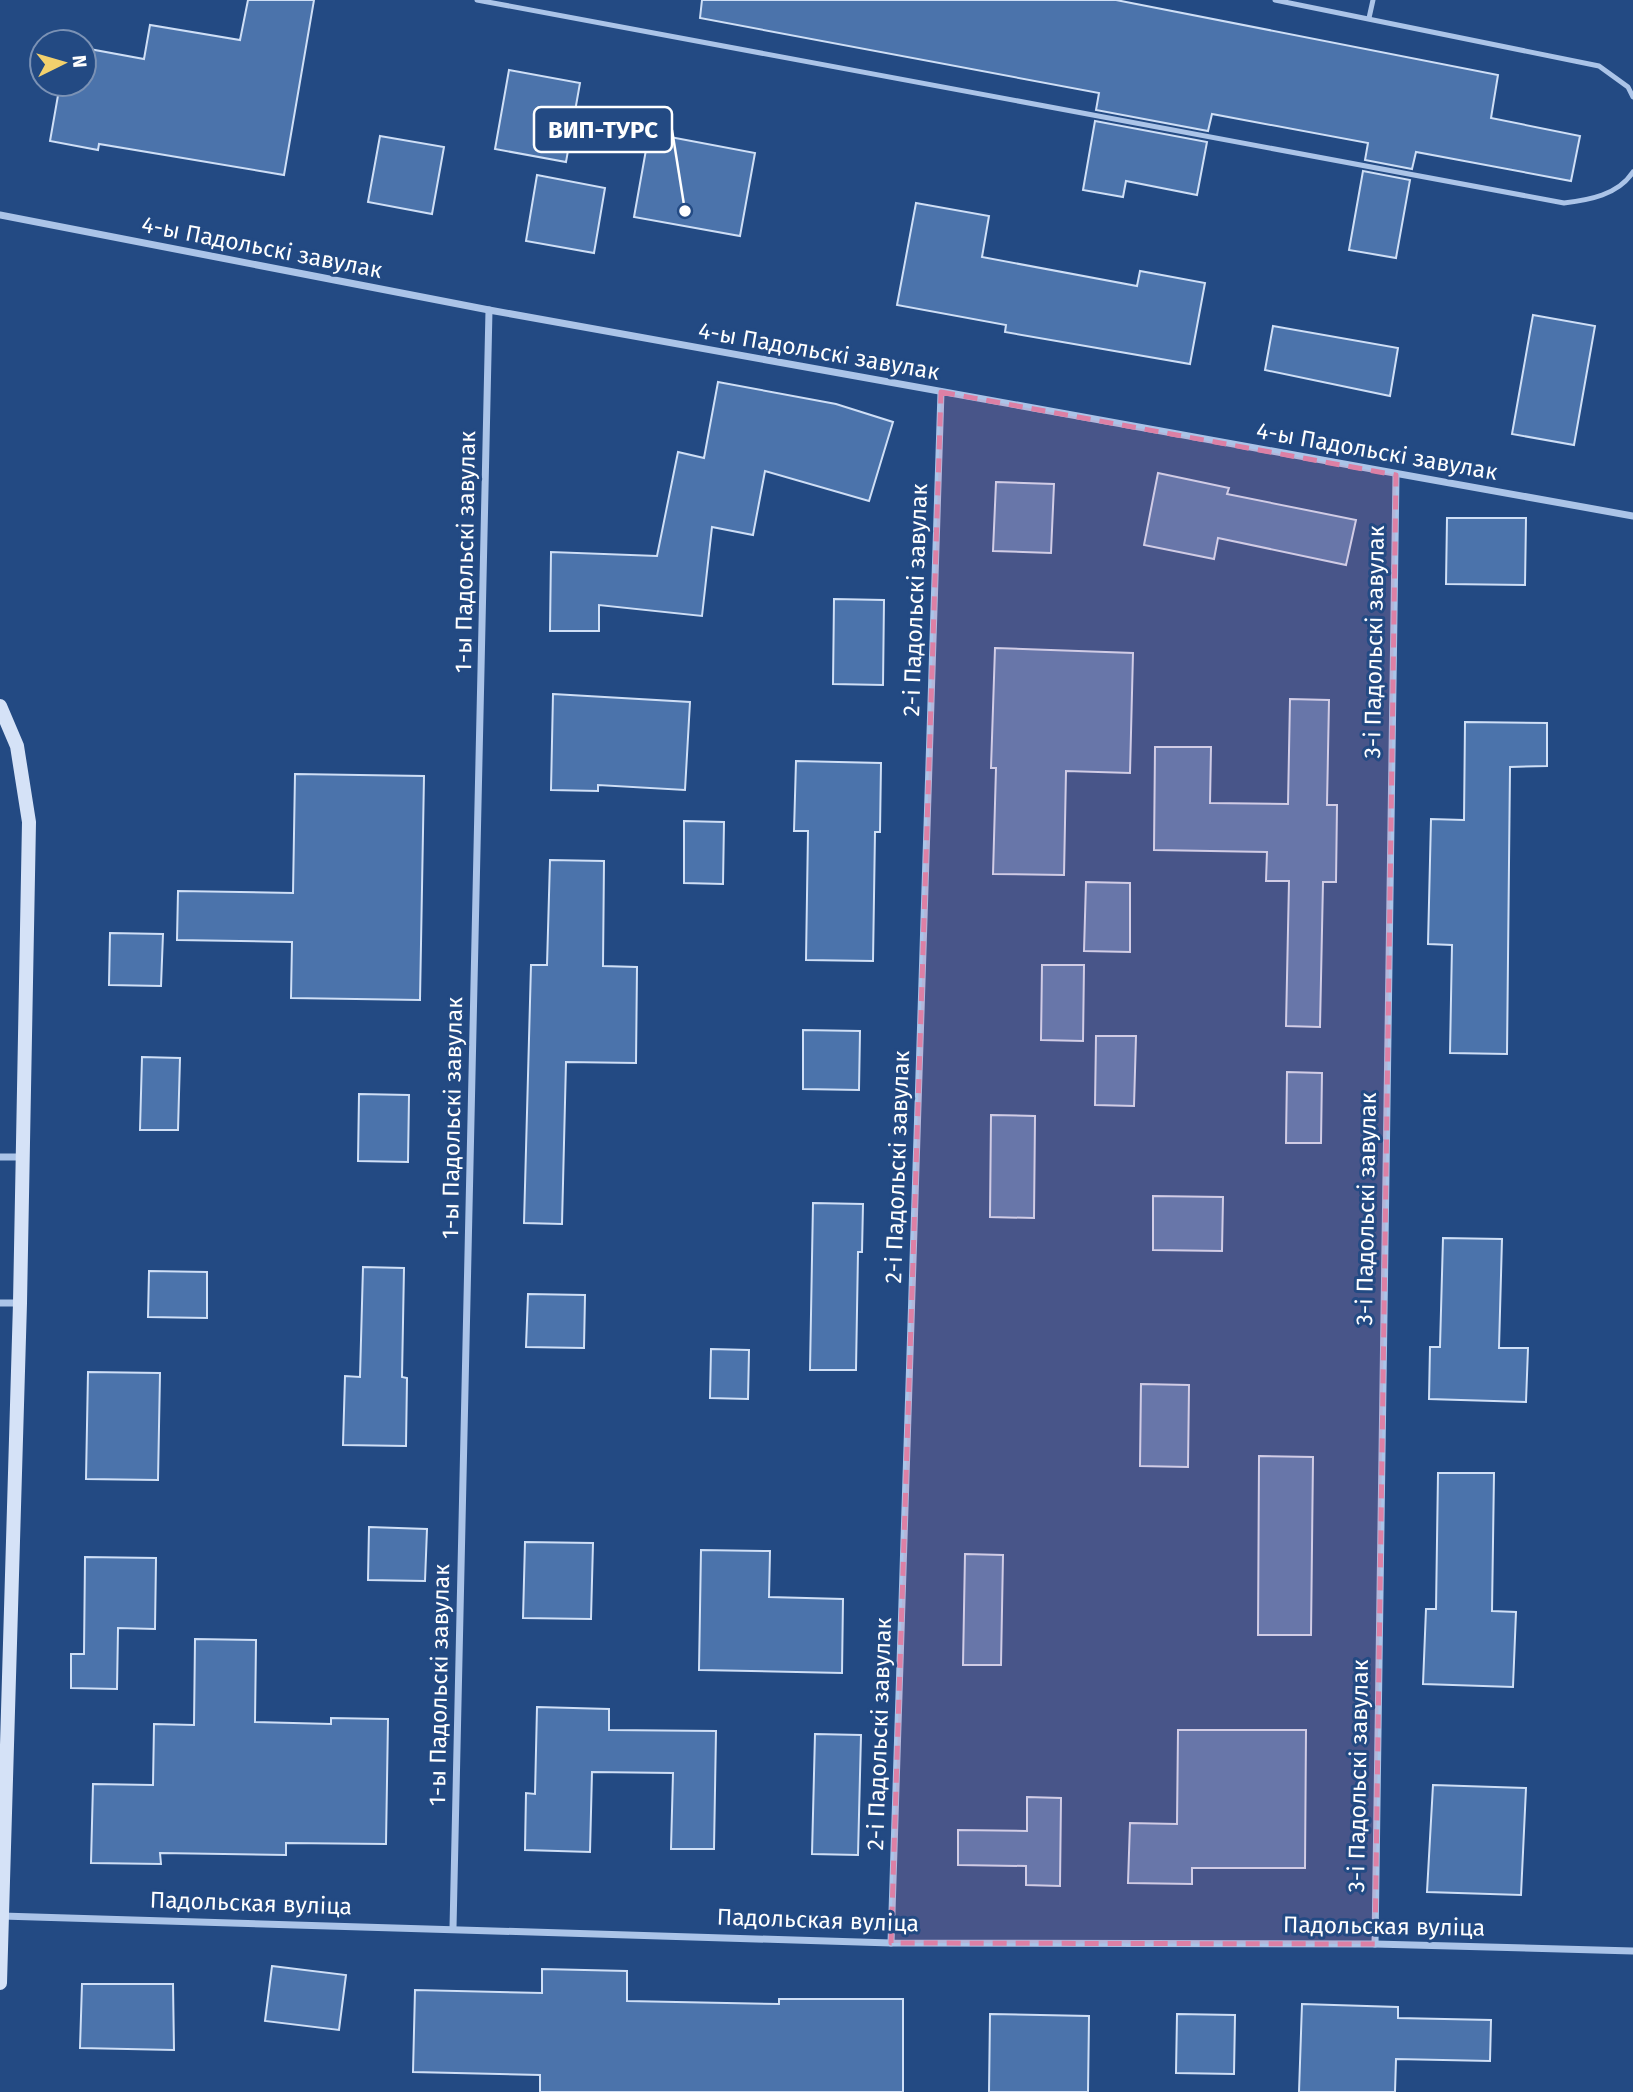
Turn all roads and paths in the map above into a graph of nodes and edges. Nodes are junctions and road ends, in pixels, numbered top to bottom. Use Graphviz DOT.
graph roads {
  1 [pos="477,0"];
  2 [pos="1275,0"];
  3 [pos="1373,0"];
  4 [pos="1369,18"];
  5 [pos="1633,97"];
  6 [pos="1633,172"];
  7 [pos="0,215"];
  8 [pos="489,310"];
  9 [pos="942,392"];
  10 [pos="1396,475"];
  11 [pos="1633,516"];
  12 [pos="0,706"];
  13 [pos="0,1157"];
  14 [pos="23,1157"];
  15 [pos="0,1303"];
  16 [pos="20,1303"];
  17 [pos="1,1916"];
  18 [pos="453,1928"];
  19 [pos="891,1943"];
  20 [pos="1375,1944"];
  21 [pos="1633,1951"];
  22 [pos="0,1983"];
  1 -- 6 [label="lane"];
  2 -- 4 [label="lane"];
  3 -- 4 [label="lane"];
  4 -- 5 [label="lane"];
  7 -- 8 [label="street, 4-ы Падольскі завулак"];
  8 -- 9 [label="street, 4-ы Падольскі завулак"];
  8 -- 18 [label="street, 1-ы Падольскі завулак"];
  9 -- 10 [label="street, 4-ы Падольскі завулак"];
  9 -- 19 [label="street, 2-і Падольскі завулак"];
  10 -- 11 [label="street, 4-ы Падольскі завулак"];
  10 -- 20 [label="street, 3-і Падольскі завулак"];
  12 -- 14 [label="street"];
  13 -- 14 [label="street"];
  14 -- 16 [label="street"];
  15 -- 16 [label="street"];
  16 -- 17 [label="street"];
  17 -- 18 [label="street, Падольская вуліца"];
  17 -- 22 [label="street"];
  18 -- 19 [label="street, Падольская вуліца"];
  19 -- 20 [label="street, Падольская вуліца"];
  20 -- 21 [label="street, Падольская вуліца"];
}
